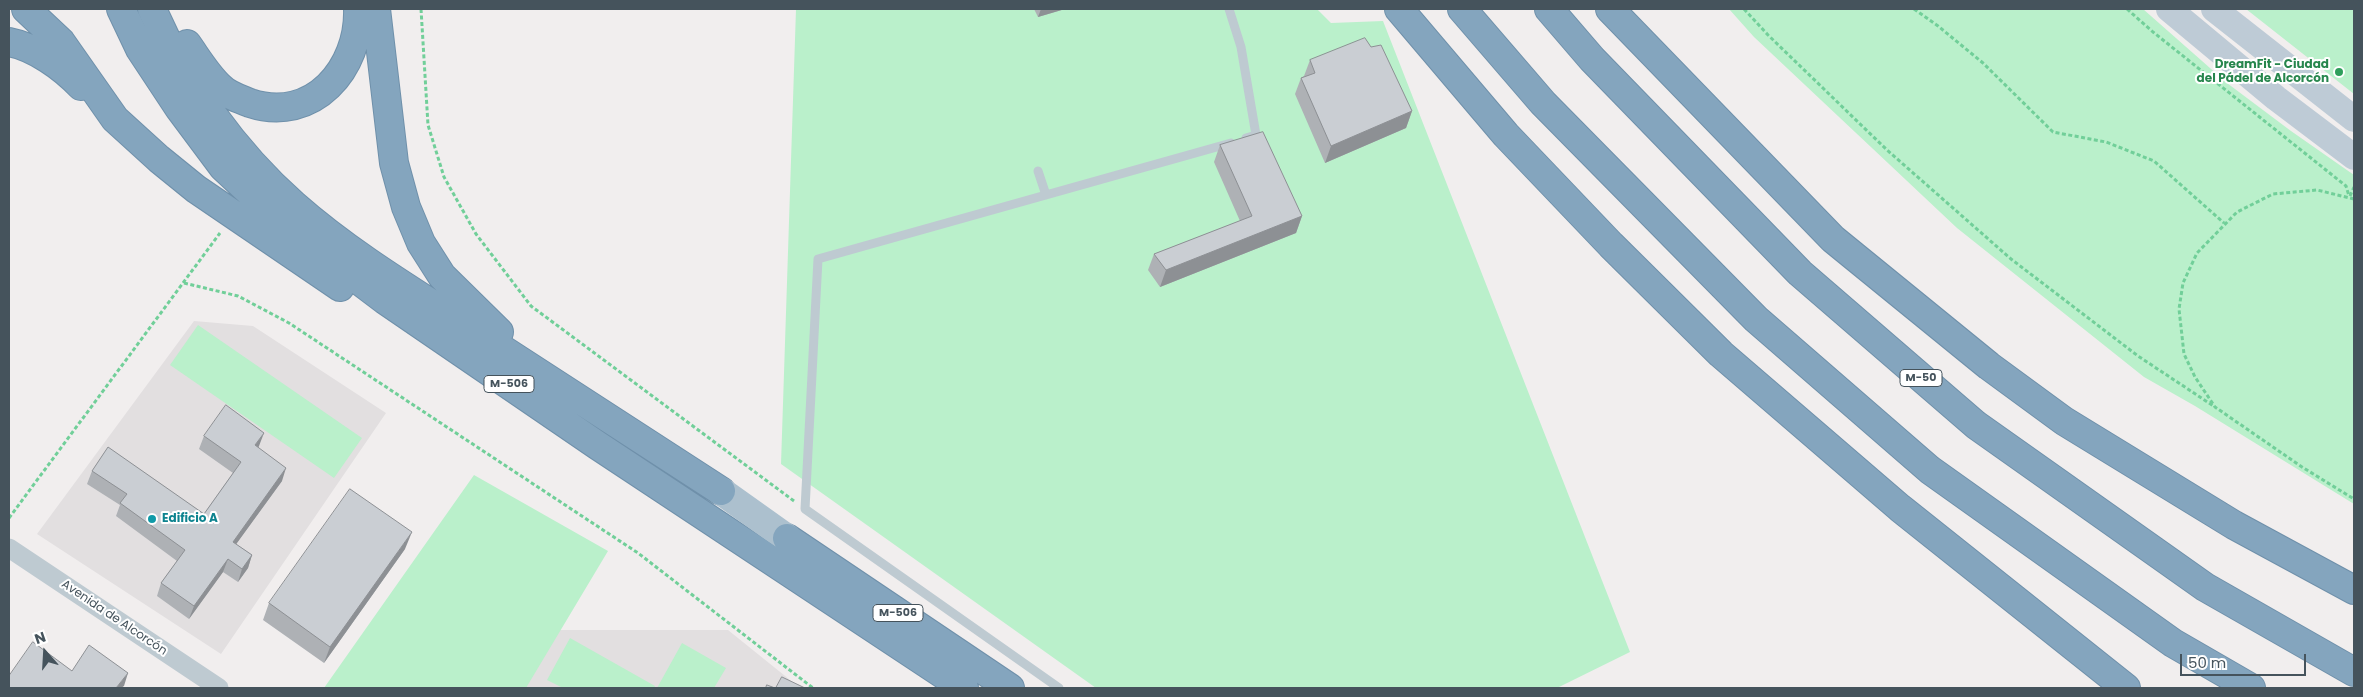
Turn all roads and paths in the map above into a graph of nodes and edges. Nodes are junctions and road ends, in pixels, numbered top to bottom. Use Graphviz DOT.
graph roads {
  1 [pos="26,9"];
  2 [pos="121,9"];
  3 [pos="152,9"];
  4 [pos="166,9"];
  5 [pos="358,9"];
  6 [pos="376,9"];
  7 [pos="421,9"];
  8 [pos="1229,9"];
  9 [pos="1398,9"];
  10 [pos="1462,9"];
  11 [pos="1549,9"];
  12 [pos="1610,9"];
  13 [pos="1744,9"];
  14 [pos="1914,9"];
  15 [pos="2127,9"];
  16 [pos="2169,9"];
  17 [pos="2214,9"];
  18 [pos="9,42"];
  19 [pos="115,119"];
  20 [pos="2354,119"];
  21 [pos="2354,157"];
  22 [pos="1038,171"];
  23 [pos="2354,188"];
  24 [pos="1046,195"];
  25 [pos="2349,196"];
  26 [pos="2354,199"];
  27 [pos="2224,223"];
  28 [pos="220,233"];
  29 [pos="184,283"];
  30 [pos="2215,407"];
  31 [pos="597,444"];
  32 [pos="721,492"];
  33 [pos="2354,499"];
  34 [pos="805,509"];
  35 [pos="9,518"];
  36 [pos="787,538"];
  37 [pos="9,548"];
  38 [pos="2354,590"];
  39 [pos="2354,672"];
  40 [pos="220,688"];
  41 [pos="814,688"];
  42 [pos="964,688"];
  43 [pos="1010,688"];
  44 [pos="1059,688"];
  45 [pos="2126,688"];
  46 [pos="2251,688"];
  1 -- 19 [label="highway"];
  2 -- 31 [label="highway, M-506"];
  3 -- 32 [label="highway, M-506"];
  4 -- 5 [label="highway"];
  6 -- 32 [label="highway, M-506"];
  7 -- 34 [label="path"];
  8 -- 24 [label="lane"];
  9 -- 45 [label="highway"];
  10 -- 46 [label="highway"];
  11 -- 39 [label="highway, M-50"];
  12 -- 38 [label="highway"];
  13 -- 30 [label="path"];
  14 -- 27 [label="path"];
  15 -- 25 [label="path"];
  16 -- 21 [label="street"];
  17 -- 20 [label="street"];
  18 -- 19 [label="highway"];
  19 -- 31 [label="highway"];
  22 -- 24 [label="lane"];
  23 -- 25 [label="path"];
  24 -- 34 [label="lane"];
  25 -- 26 [label="path"];
  25 -- 27 [label="path"];
  27 -- 30 [label="path"];
  28 -- 29 [label="path"];
  29 -- 35 [label="path"];
  29 -- 41 [label="path"];
  30 -- 33 [label="path"];
  31 -- 42 [label="highway, M-506"];
  32 -- 36 [label="main road, M-506"];
  34 -- 44 [label="lane"];
  36 -- 43 [label="highway, M-506"];
  37 -- 40 [label="street, Avenida de Alcorcón"];
}
